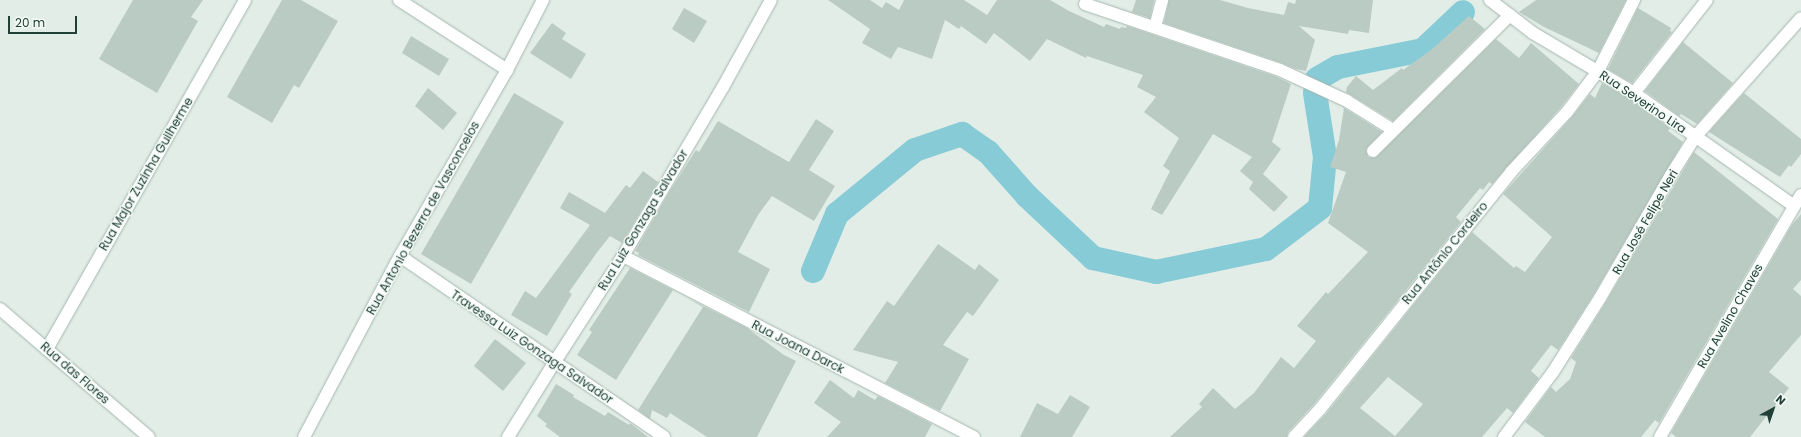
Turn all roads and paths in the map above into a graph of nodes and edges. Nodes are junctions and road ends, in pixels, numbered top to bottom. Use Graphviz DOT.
graph roads {
  1 [pos="245,0"];
  2 [pos="399,0"];
  3 [pos="543,0"];
  4 [pos="771,0"];
  5 [pos="1162,0"];
  6 [pos="1490,0"];
  7 [pos="1634,0"];
  8 [pos="1707,0"];
  9 [pos="1085,4"];
  10 [pos="1510,15"];
  11 [pos="1801,18"];
  12 [pos="1155,27"];
  13 [pos="507,70"];
  14 [pos="1598,71"];
  15 [pos="1634,93"];
  16 [pos="1393,130"];
  17 [pos="1695,137"];
  18 [pos="1373,151"];
  19 [pos="1801,195"];
  20 [pos="1794,206"];
  21 [pos="400,256"];
  22 [pos="623,256"];
  23 [pos="0,309"];
  24 [pos="47,348"];
  25 [pos="554,363"];
  26 [pos="970,436"];
  27 [pos="149,437"];
  28 [pos="304,437"];
  29 [pos="508,437"];
  30 [pos="664,437"];
  31 [pos="1294,437"];
  32 [pos="1504,437"];
  33 [pos="1660,437"];
  1 -- 24 [label="street, Rua Major Zuzinha Guilherme"];
  2 -- 13 [label="street"];
  3 -- 13 [label="street, Rua Antonio Bezerra de Vasconcelos"];
  4 -- 22 [label="street, Rua Luiz Gonzaga Salvador"];
  5 -- 12 [label="street"];
  6 -- 10 [label="street, Rua Severino Lira"];
  7 -- 14 [label="street, Rua Antônio Cordeiro"];
  8 -- 15 [label="street"];
  9 -- 12 [label="street"];
  10 -- 14 [label="street, Rua Severino Lira"];
  10 -- 16 [label="street"];
  11 -- 17 [label="street, Rua José Felipe Neri"];
  12 -- 16 [label="street"];
  13 -- 21 [label="street, Rua Antonio Bezerra de Vasconcelos"];
  14 -- 15 [label="street, Rua Severino Lira"];
  14 -- 31 [label="street, Rua Antônio Cordeiro"];
  15 -- 17 [label="street, Rua Severino Lira"];
  16 -- 18 [label="street"];
  17 -- 20 [label="street, Rua Severino Lira"];
  17 -- 32 [label="street, Rua José Felipe Neri"];
  19 -- 20 [label="street, Rua Avelino Chaves"];
  20 -- 33 [label="street, Rua Avelino Chaves"];
  21 -- 25 [label="street, Travessa Luiz Gonzaga Salvador"];
  21 -- 28 [label="street, Rua Antonio Bezerra de Vasconcelos"];
  22 -- 25 [label="street, Rua Luiz Gonzaga Salvador"];
  22 -- 26 [label="street, Rua Joana Darck"];
  23 -- 24 [label="street, Rua das Flores"];
  24 -- 27 [label="street, Rua das Flores"];
  25 -- 29 [label="street, Rua Luiz Gonzaga Salvador"];
  25 -- 30 [label="street, Travessa Luiz Gonzaga Salvador"];
}
